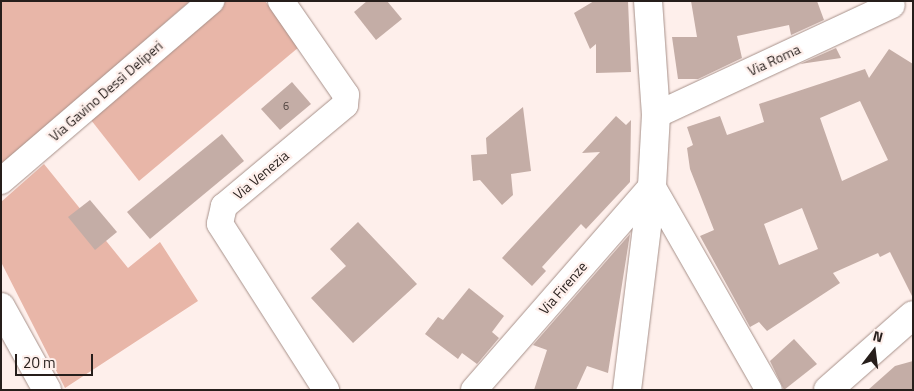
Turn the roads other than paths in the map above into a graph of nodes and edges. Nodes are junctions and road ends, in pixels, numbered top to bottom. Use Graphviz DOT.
graph roads {
  1 [pos="211,1"];
  2 [pos="281,1"];
  3 [pos="648,1"];
  4 [pos="892,5"];
  5 [pos="656,115"];
  6 [pos="1,181"];
  7 [pos="652,186"];
  8 [pos="1,307"];
  9 [pos="913,315"];
  10 [pos="47,390"];
  11 [pos="326,390"];
  12 [pos="474,390"];
  13 [pos="626,390"];
  14 [pos="769,390"];
  15 [pos="828,390"];
  1 -- 6 [label="street, Via Gavino Dessì Deliperi"];
  2 -- 11 [label="street, Via Venezia"];
  3 -- 5 [label="street"];
  4 -- 5 [label="street, Via Roma"];
  5 -- 7 [label="street"];
  7 -- 12 [label="street, Via Firenze"];
  7 -- 13 [label="street"];
  7 -- 14 [label="street"];
  8 -- 10 [label="street"];
  9 -- 15 [label="street"];
}
